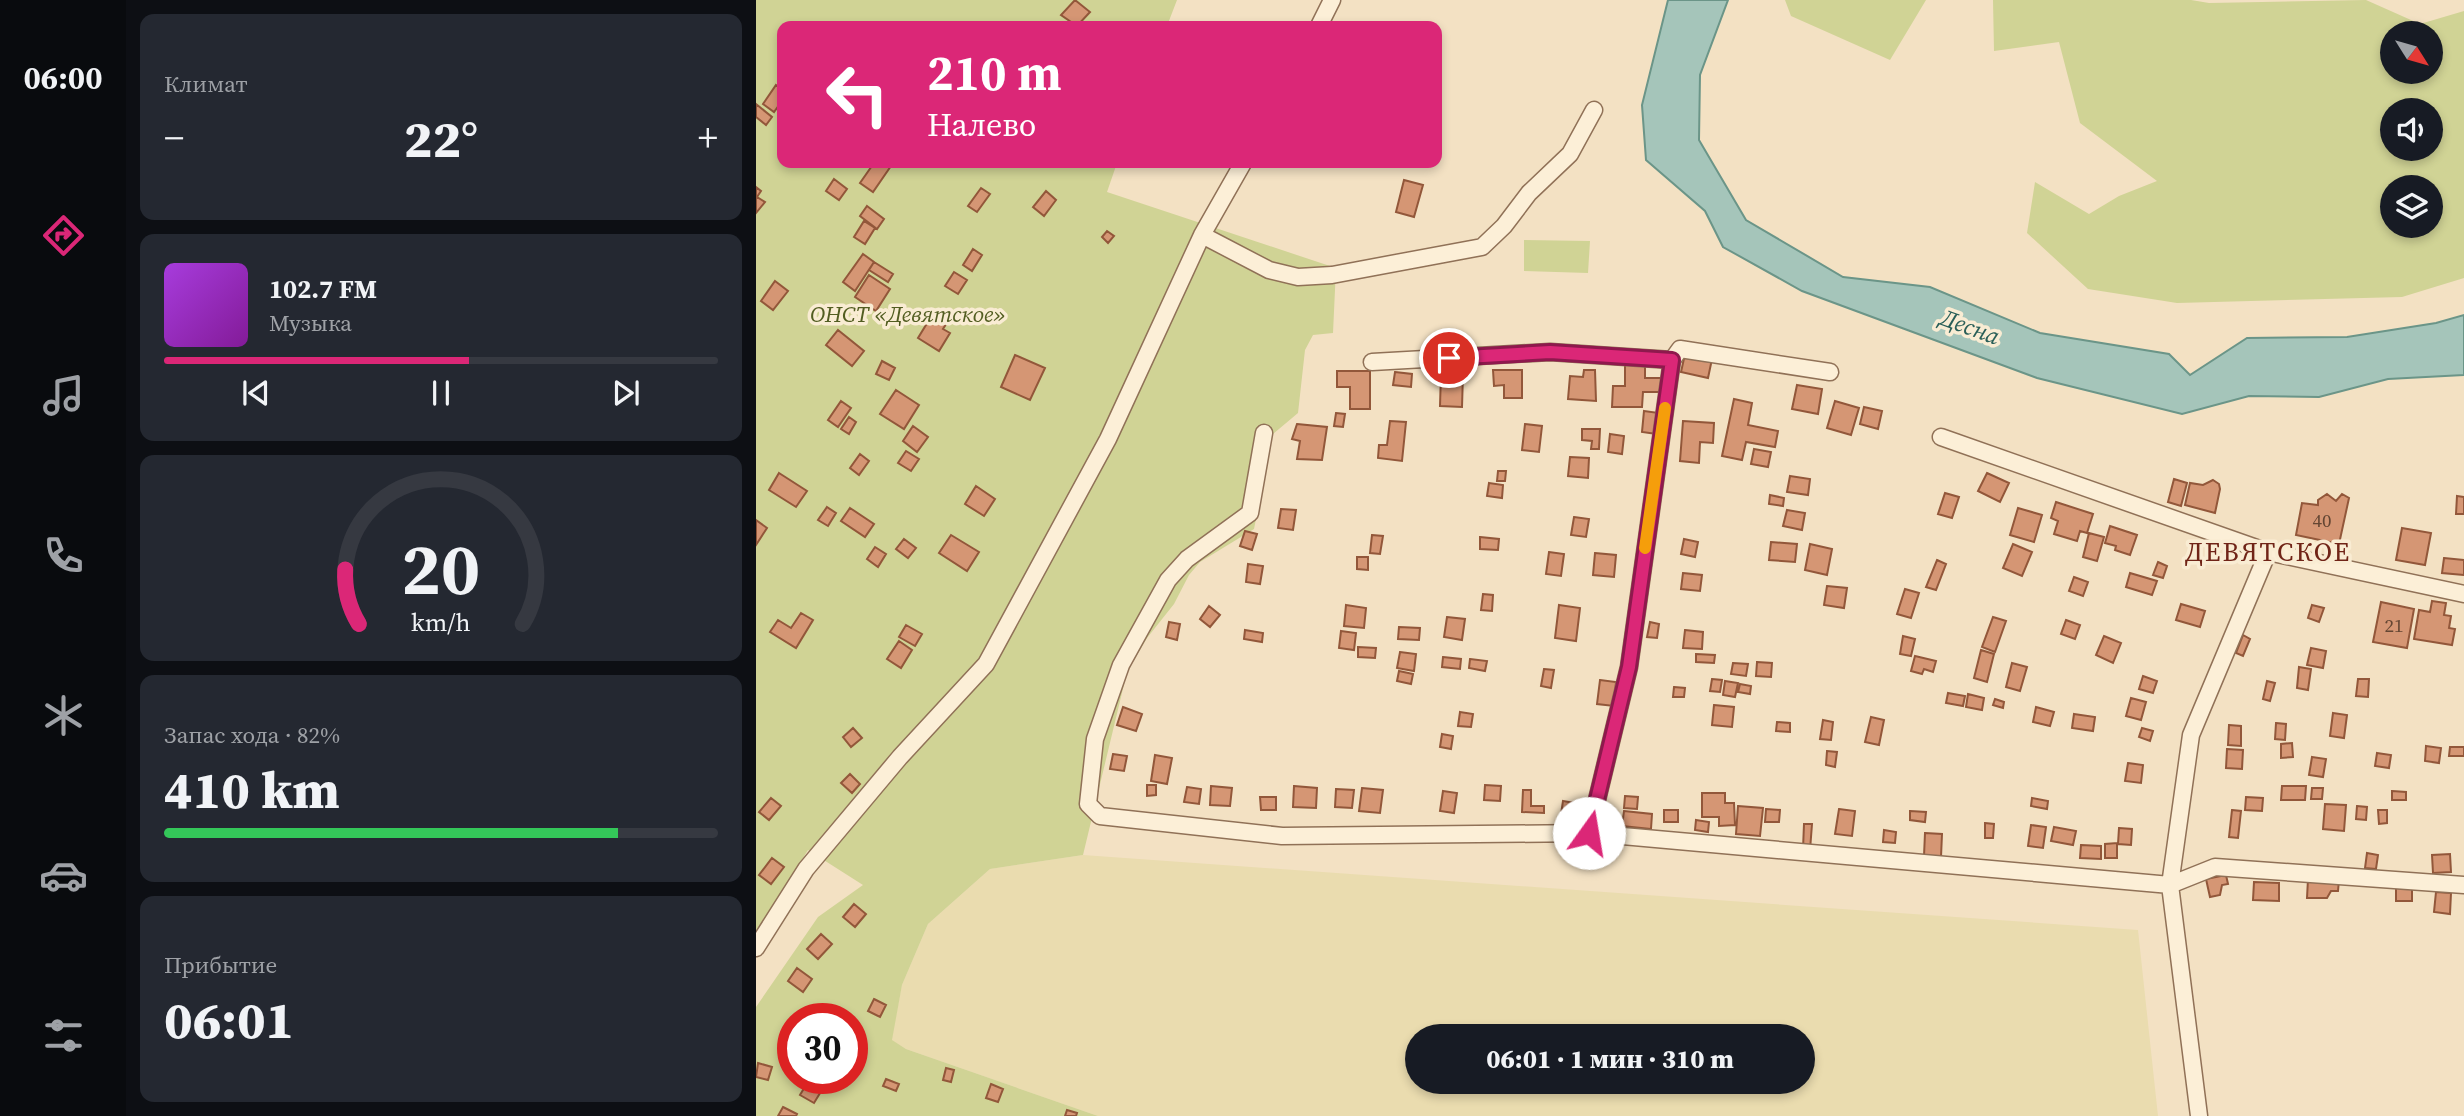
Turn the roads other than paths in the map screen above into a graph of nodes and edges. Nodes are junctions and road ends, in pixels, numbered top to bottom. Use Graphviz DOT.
graph roads {
  1 [pos="1332,0"];
  2 [pos="1322,21"];
  3 [pos="1594,110"];
  4 [pos="1240,168"];
  5 [pos="1202,235"];
  6 [pos="1672,360"];
  7 [pos="1372,362"];
  8 [pos="1830,372"];
  9 [pos="1264,433"];
  10 [pos="1941,437"];
  11 [pos="2268,552"];
  12 [pos="2464,594"];
  13 [pos="1589,833"];
  14 [pos="2170,885"];
  15 [pos="2464,885"];
  16 [pos="756,948"];
  17 [pos="2199,1116"];
  1 -- 2 [label="street"];
  3 -- 5 [label="street"];
  4 -- 5 [label="street"];
  5 -- 16 [label="street"];
  6 -- 7 [label="street"];
  6 -- 8 [label="street"];
  6 -- 13 [label="street"];
  9 -- 13 [label="street"];
  10 -- 11 [label="street"];
  11 -- 12 [label="street"];
  11 -- 14 [label="street"];
  13 -- 14 [label="street"];
  14 -- 15 [label="street"];
  14 -- 17 [label="street"];
}
